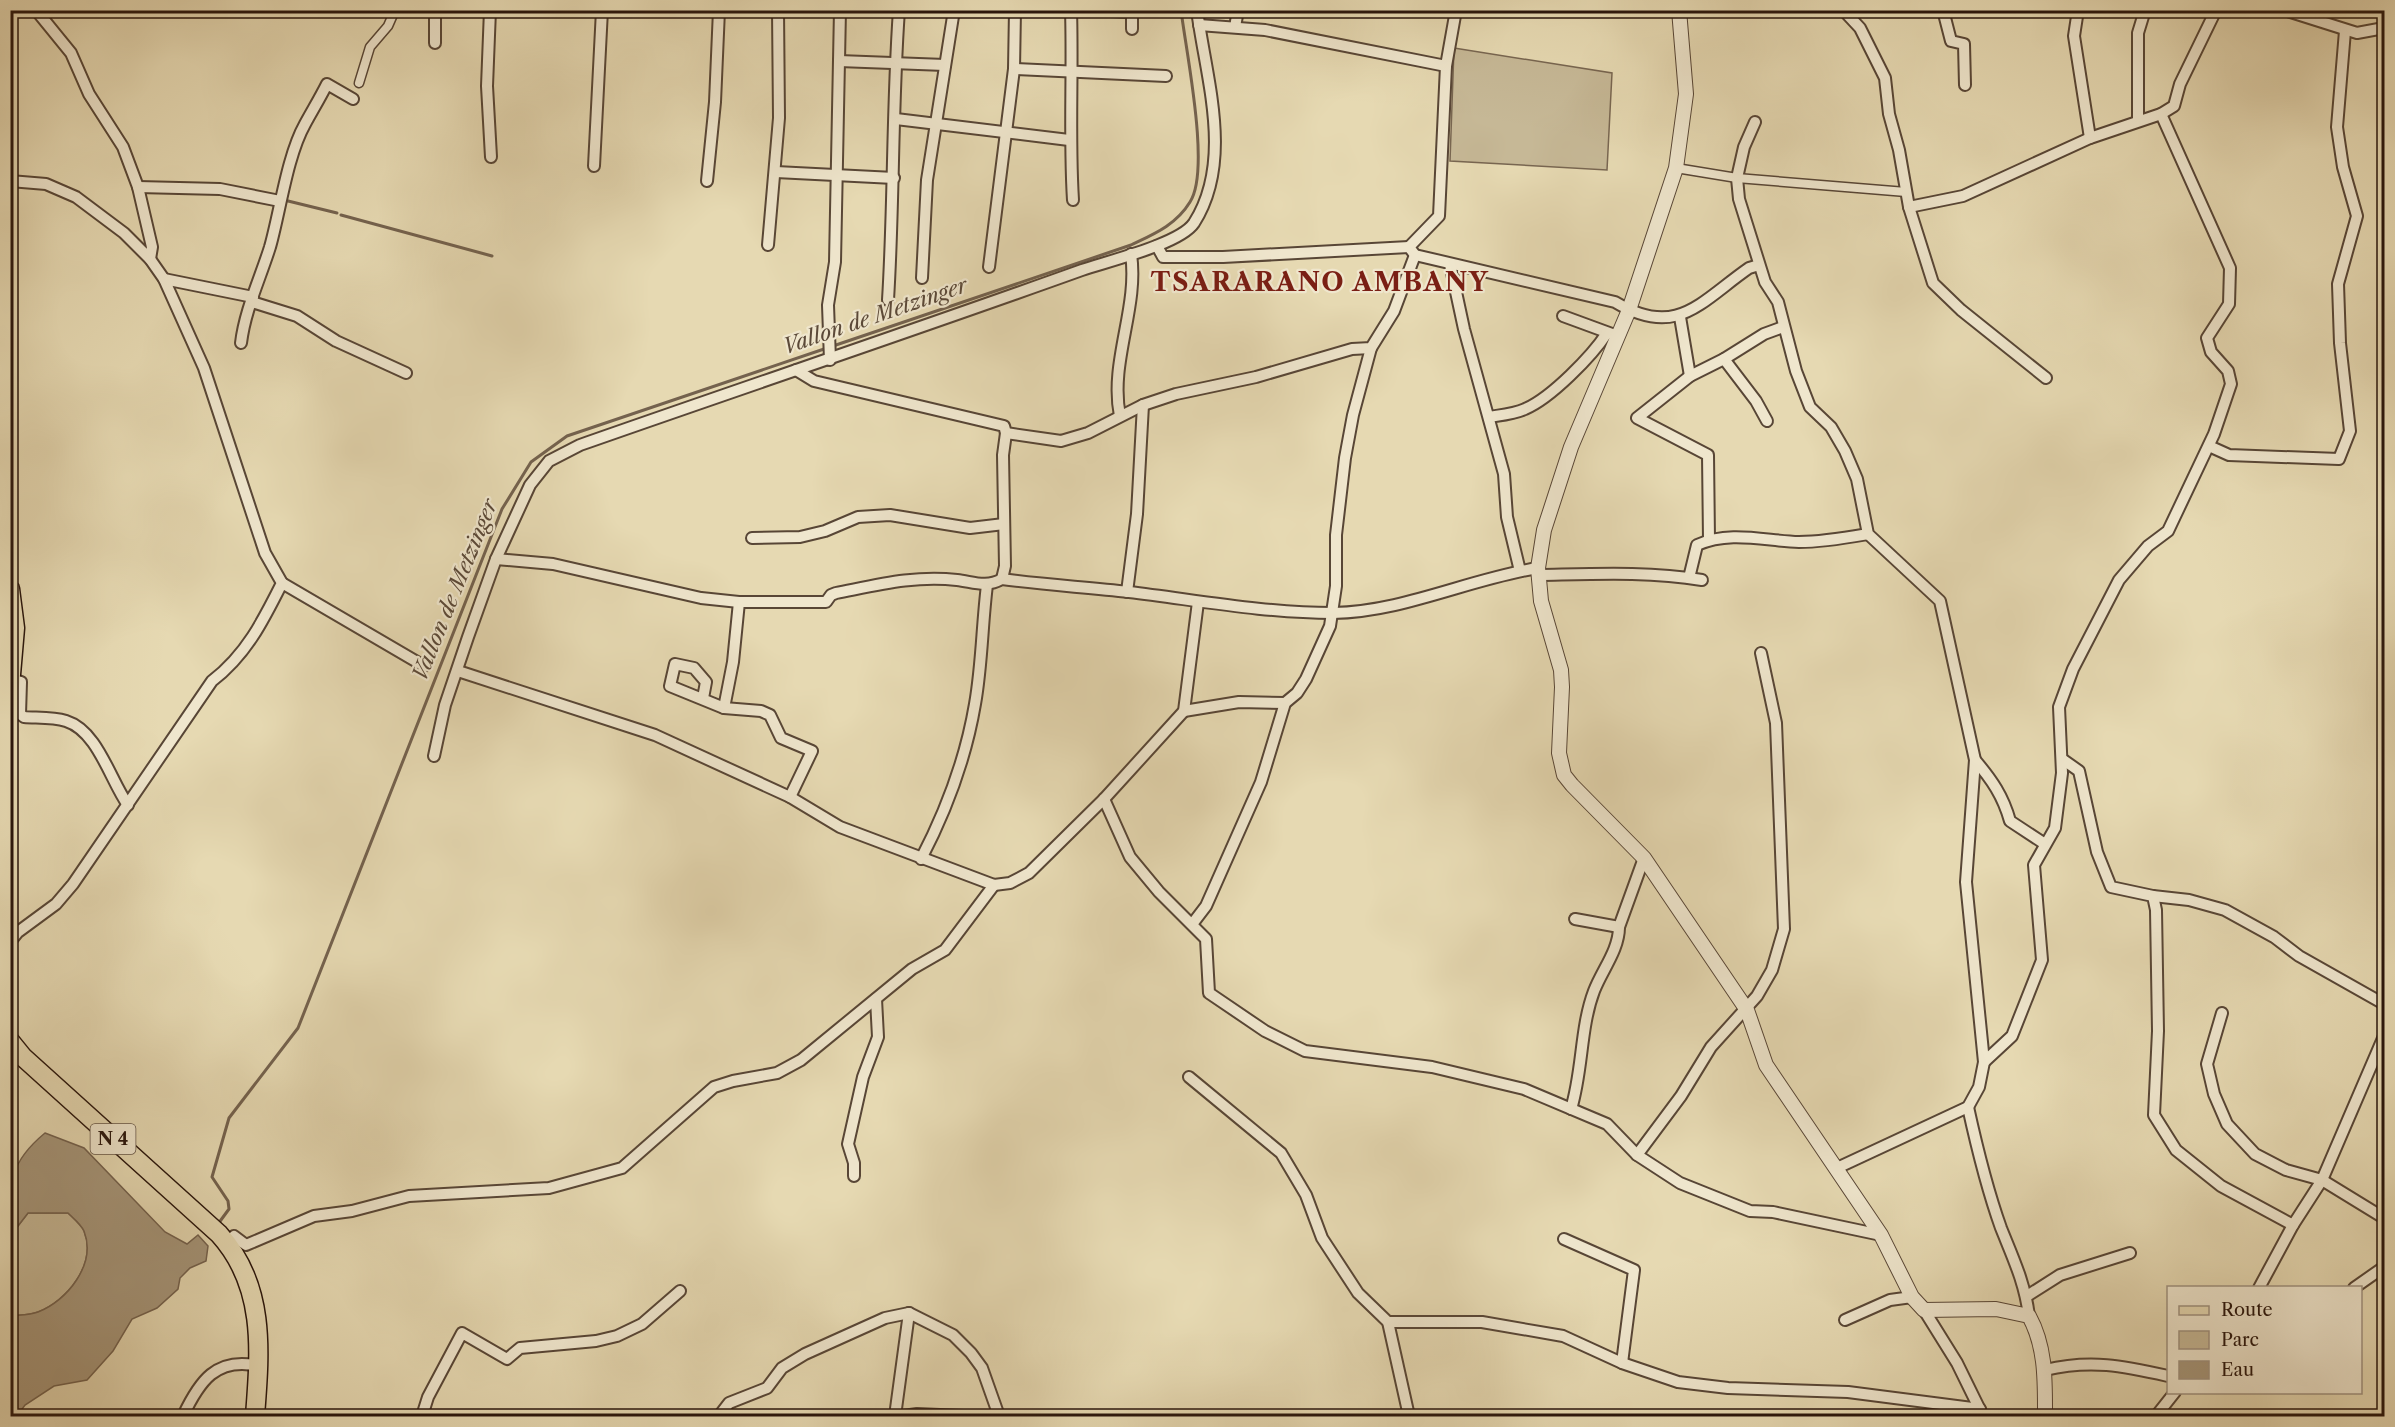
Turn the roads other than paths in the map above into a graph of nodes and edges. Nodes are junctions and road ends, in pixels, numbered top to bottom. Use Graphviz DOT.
graph roads {
  1 [pos="36,10"];
  2 [pos="395,10"];
  3 [pos="435,10"];
  4 [pos="490,10"];
  5 [pos="602,10"];
  6 [pos="719,10"];
  7 [pos="778,10"];
  8 [pos="840,10"];
  9 [pos="899,10"];
  10 [pos="954,10"];
  11 [pos="1015,10"];
  12 [pos="1071,10"];
  13 [pos="1089,10"];
  14 [pos="1197,10"];
  15 [pos="1238,10"];
  16 [pos="1679,10"];
  17 [pos="1847,10"];
  18 [pos="1943,10"];
  19 [pos="2078,10"];
  20 [pos="2145,10"];
  21 [pos="2216,10"];
  22 [pos="2284,10"];
  23 [pos="1455,11"];
  24 [pos="2321,16"];
  25 [pos="1199,25"];
  26 [pos="1235,27"];
  27 [pos="2385,28"];
  28 [pos="1132,29"];
  29 [pos="2345,31"];
  30 [pos="435,43"];
  31 [pos="839,61"];
  32 [pos="896,63"];
  33 [pos="945,65"];
  34 [pos="1446,66"];
  35 [pos="1014,69"];
  36 [pos="1071,72"];
  37 [pos="1166,76"];
  38 [pos="359,83"];
  39 [pos="1965,85"];
  40 [pos="353,99"];
  41 [pos="2161,114"];
  42 [pos="896,119"];
  43 [pos="2138,120"];
  44 [pos="1755,122"];
  45 [pos="935,126"];
  46 [pos="1007,133"];
  47 [pos="2090,138"];
  48 [pos="1069,140"];
  49 [pos="491,157"];
  50 [pos="594,166"];
  51 [pos="1676,168"];
  52 [pos="776,172"];
  53 [pos="837,174"];
  54 [pos="894,178"];
  55 [pos="1737,178"];
  56 [pos="10,181"];
  57 [pos="707,181"];
  58 [pos="138,187"];
  59 [pos="1906,192"];
  60 [pos="280,201"];
  61 [pos="1073,201"];
  62 [pos="1910,207"];
  63 [pos="768,245"];
  64 [pos="1157,246"];
  65 [pos="1412,251"];
  66 [pos="1131,254"];
  67 [pos="150,258"];
  68 [pos="1450,264"];
  69 [pos="1759,266"];
  70 [pos="989,267"];
  71 [pos="922,278"];
  72 [pos="164,279"];
  73 [pos="252,300"];
  74 [pos="888,300"];
  75 [pos="1629,310"];
  76 [pos="1563,316"];
  77 [pos="1680,316"];
  78 [pos="1783,327"];
  79 [pos="1613,335"];
  80 [pos="241,344"];
  81 [pos="1371,348"];
  82 [pos="1724,359"];
  83 [pos="830,360"];
  84 [pos="796,370"];
  85 [pos="406,374"];
  86 [pos="1690,376"];
  87 [pos="2046,378"];
  88 [pos="1143,405"];
  89 [pos="1120,416"];
  90 [pos="1489,417"];
  91 [pos="1767,421"];
  92 [pos="1006,433"];
  93 [pos="2208,446"];
  94 [pos="1004,524"];
  95 [pos="1868,534"];
  96 [pos="752,538"];
  97 [pos="1709,539"];
  98 [pos="496,559"];
  99 [pos="1520,570"];
  100 [pos="1538,571"];
  101 [pos="1689,578"];
  102 [pos="1002,579"];
  103 [pos="1702,580"];
  104 [pos="282,583"];
  105 [pos="987,585"];
  106 [pos="10,589"];
  107 [pos="1127,592"];
  108 [pos="739,602"];
  109 [pos="1198,602"];
  110 [pos="1334,612"];
  111 [pos="1761,653"];
  112 [pos="424,666"];
  113 [pos="458,671"];
  114 [pos="11,683"];
  115 [pos="704,698"];
  116 [pos="1285,703"];
  117 [pos="724,708"];
  118 [pos="1184,711"];
  119 [pos="434,756"];
  120 [pos="2062,759"];
  121 [pos="1975,760"];
  122 [pos="790,797"];
  123 [pos="1104,799"];
  124 [pos="128,805"];
  125 [pos="2045,844"];
  126 [pos="1644,858"];
  127 [pos="921,859"];
  128 [pos="994,885"];
  129 [pos="2152,896"];
  130 [pos="1575,918"];
  131 [pos="1193,923"];
  132 [pos="1619,927"];
  133 [pos="10,942"];
  134 [pos="876,999"];
  135 [pos="2385,1004"];
  136 [pos="1747,1010"];
  137 [pos="2222,1013"];
  138 [pos="2385,1036"];
  139 [pos="10,1041"];
  140 [pos="1984,1062"];
  141 [pos="1189,1077"];
  142 [pos="1968,1107"];
  143 [pos="1571,1109"];
  144 [pos="1637,1155"];
  145 [pos="1837,1168"];
  146 [pos="854,1176"];
  147 [pos="2322,1180"];
  148 [pos="2385,1218"];
  149 [pos="2293,1225"];
  150 [pos="1881,1235"];
  151 [pos="1564,1239"];
  152 [pos="226,1241"];
  153 [pos="2130,1253"];
  154 [pos="2385,1267"];
  155 [pos="2260,1286"];
  156 [pos="2356,1286"];
  157 [pos="680,1291"];
  158 [pos="2027,1296"];
  159 [pos="1912,1297"];
  160 [pos="1924,1310"];
  161 [pos="909,1313"];
  162 [pos="2029,1316"];
  163 [pos="1845,1320"];
  164 [pos="1388,1323"];
  165 [pos="1622,1363"];
  166 [pos="259,1366"];
  167 [pos="2045,1371"];
  168 [pos="2167,1376"];
  169 [pos="2173,1394"];
  170 [pos="1981,1413"];
  171 [pos="183,1416"];
  172 [pos="255,1416"];
  173 [pos="422,1416"];
  174 [pos="719,1416"];
  175 [pos="895,1416"];
  176 [pos="903,1416"];
  177 [pos="963,1416"];
  178 [pos="999,1416"];
  179 [pos="1409,1416"];
  180 [pos="2045,1416"];
  181 [pos="2156,1416"];
  1 -- 58 [label="street"];
  2 -- 38 [label="street"];
  3 -- 30 [label="street"];
  4 -- 49 [label="street"];
  5 -- 50 [label="street"];
  6 -- 57 [label="street"];
  7 -- 52 [label="street"];
  8 -- 31 [label="street"];
  9 -- 32 [label="street"];
  10 -- 33 [label="street"];
  11 -- 35 [label="street"];
  12 -- 36 [label="street"];
  13 -- 28 [label="street"];
  14 -- 25 [label="street"];
  15 -- 26 [label="street"];
  16 -- 51 [label="street"];
  17 -- 59 [label="street"];
  18 -- 39 [label="street"];
  19 -- 47 [label="street"];
  20 -- 43 [label="street"];
  21 -- 41 [label="street"];
  22 -- 24 [label="street"];
  23 -- 34 [label="street"];
  24 -- 29 [label="street"];
  25 -- 26 [label="street"];
  25 -- 64 [label="street"];
  26 -- 34 [label="street"];
  27 -- 29 [label="street"];
  29 -- 93 [label="street"];
  31 -- 32 [label="street"];
  31 -- 53 [label="street"];
  32 -- 33 [label="street"];
  32 -- 42 [label="street"];
  33 -- 45 [label="street"];
  34 -- 65 [label="street"];
  35 -- 36 [label="street"];
  35 -- 46 [label="street"];
  36 -- 37 [label="street"];
  36 -- 48 [label="street"];
  40 -- 60 [label="street"];
  41 -- 43 [label="street"];
  41 -- 93 [label="street"];
  42 -- 45 [label="street"];
  42 -- 54 [label="street"];
  43 -- 47 [label="street"];
  44 -- 55 [label="street"];
  45 -- 46 [label="street"];
  45 -- 71 [label="street"];
  46 -- 48 [label="street"];
  46 -- 70 [label="street"];
  47 -- 62 [label="street"];
  48 -- 61 [label="street"];
  51 -- 55 [label="street"];
  51 -- 75 [label="street"];
  52 -- 53 [label="street"];
  52 -- 63 [label="street"];
  53 -- 54 [label="street"];
  53 -- 83 [label="street"];
  54 -- 74 [label="street"];
  55 -- 59 [label="street"];
  55 -- 69 [label="street"];
  56 -- 67 [label="street"];
  58 -- 60 [label="street"];
  58 -- 67 [label="street"];
  59 -- 62 [label="street"];
  60 -- 73 [label="street"];
  62 -- 87 [label="street"];
  64 -- 65 [label="street"];
  64 -- 66 [label="street"];
  65 -- 68 [label="street"];
  65 -- 81 [label="street"];
  66 -- 83 [label="street"];
  66 -- 89 [label="street"];
  67 -- 72 [label="street"];
  68 -- 75 [label="street"];
  68 -- 90 [label="street"];
  69 -- 77 [label="street"];
  69 -- 78 [label="street"];
  72 -- 73 [label="street"];
  72 -- 104 [label="street"];
  73 -- 80 [label="street"];
  73 -- 85 [label="street"];
  75 -- 77 [label="street"];
  75 -- 79 [label="street"];
  76 -- 79 [label="street"];
  77 -- 86 [label="street"];
  78 -- 82 [label="street"];
  78 -- 95 [label="street"];
  79 -- 90 [label="street"];
  79 -- 100 [label="street"];
  81 -- 88 [label="street"];
  81 -- 110 [label="street"];
  82 -- 86 [label="street"];
  82 -- 91 [label="street"];
  83 -- 84 [label="street"];
  84 -- 92 [label="street"];
  84 -- 98 [label="street"];
  86 -- 97 [label="street"];
  88 -- 89 [label="street"];
  88 -- 107 [label="street"];
  89 -- 92 [label="street"];
  90 -- 99 [label="street"];
  92 -- 94 [label="street"];
  93 -- 120 [label="street"];
  94 -- 96 [label="street"];
  94 -- 102 [label="street"];
  95 -- 97 [label="street"];
  95 -- 121 [label="street"];
  97 -- 101 [label="street"];
  98 -- 108 [label="street"];
  98 -- 113 [label="street"];
  99 -- 100 [label="street"];
  99 -- 110 [label="street"];
  100 -- 101 [label="street"];
  100 -- 126 [label="street"];
  101 -- 103 [label="street"];
  102 -- 105 [label="street"];
  102 -- 107 [label="street"];
  104 -- 112 [label="street"];
  104 -- 124 [label="street"];
  105 -- 108 [label="street"];
  105 -- 127 [label="street"];
  106 -- 114 [label="main road"];
  107 -- 109 [label="street"];
  108 -- 117 [label="street"];
  109 -- 110 [label="street"];
  109 -- 118 [label="street"];
  110 -- 116 [label="street"];
  111 -- 136 [label="street"];
  113 -- 119 [label="street"];
  113 -- 122 [label="street"];
  114 -- 124 [label="street"];
  115 -- 117 [label="street"];
  116 -- 118 [label="street"];
  116 -- 131 [label="street"];
  117 -- 122 [label="street"];
  118 -- 123 [label="street"];
  120 -- 125 [label="street"];
  120 -- 129 [label="street"];
  121 -- 125 [label="street"];
  121 -- 140 [label="street"];
  122 -- 127 [label="street"];
  123 -- 128 [label="street"];
  123 -- 131 [label="street"];
  124 -- 133 [label="street"];
  125 -- 140 [label="street"];
  126 -- 132 [label="street"];
  126 -- 136 [label="street"];
  127 -- 128 [label="street"];
  128 -- 134 [label="street"];
  129 -- 135 [label="street"];
  129 -- 149 [label="street"];
  130 -- 132 [label="street"];
  131 -- 143 [label="street"];
  132 -- 143 [label="street"];
  134 -- 146 [label="street"];
  134 -- 152 [label="street"];
  136 -- 144 [label="street"];
  136 -- 145 [label="street"];
  137 -- 147 [label="street"];
  138 -- 147 [label="street"];
  139 -- 152 [label="main road, N 4"];
  140 -- 142 [label="street"];
  141 -- 164 [label="street"];
  142 -- 145 [label="street"];
  142 -- 158 [label="street"];
  143 -- 144 [label="street"];
  144 -- 150 [label="street"];
  145 -- 150 [label="street"];
  147 -- 148 [label="street"];
  147 -- 149 [label="street"];
  149 -- 155 [label="street"];
  150 -- 159 [label="street"];
  151 -- 165 [label="street"];
  152 -- 166 [label="main road, N 4"];
  153 -- 158 [label="street"];
  154 -- 156 [label="street"];
  157 -- 173 [label="street"];
  158 -- 162 [label="street"];
  159 -- 160 [label="street"];
  159 -- 163 [label="street"];
  160 -- 162 [label="street"];
  160 -- 170 [label="street"];
  161 -- 174 [label="street"];
  161 -- 175 [label="street"];
  161 -- 178 [label="street"];
  162 -- 167 [label="street"];
  164 -- 165 [label="street"];
  164 -- 179 [label="street"];
  165 -- 170 [label="street"];
  166 -- 171 [label="street"];
  166 -- 172 [label="main road, N 4"];
  167 -- 168 [label="street"];
  167 -- 180 [label="street"];
  169 -- 181 [label="street"];
  176 -- 177 [label="street"];
}
